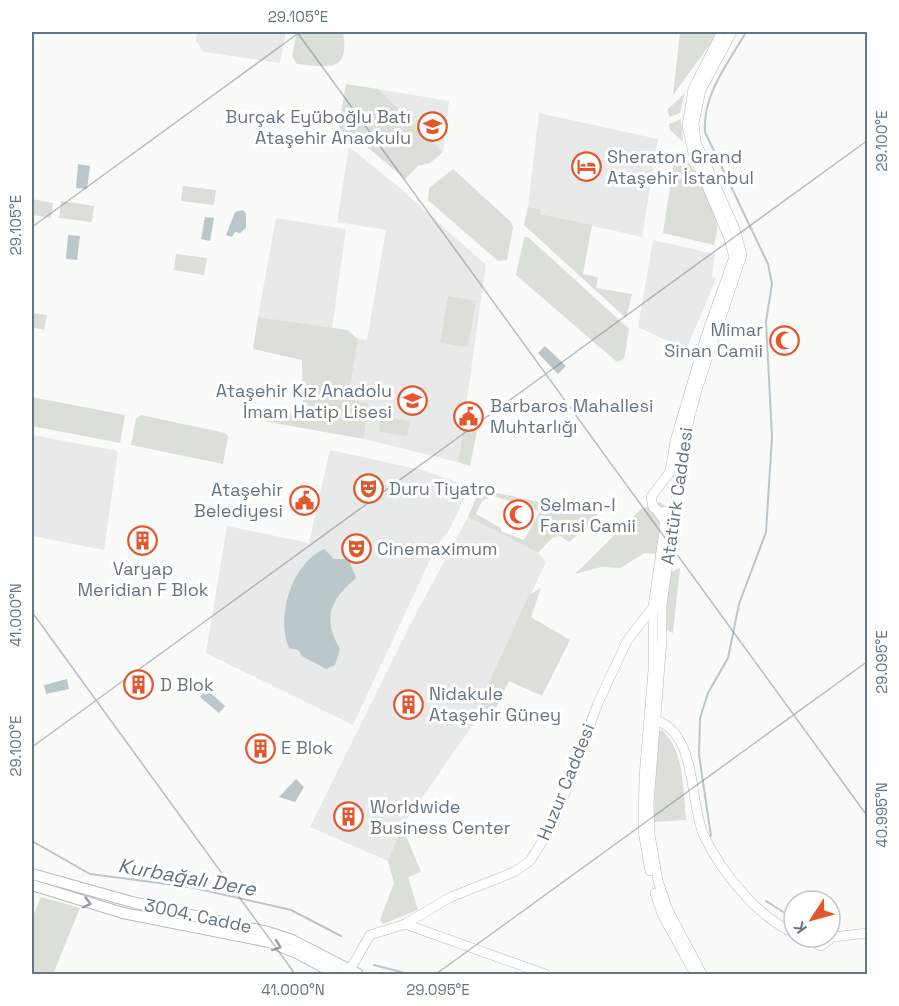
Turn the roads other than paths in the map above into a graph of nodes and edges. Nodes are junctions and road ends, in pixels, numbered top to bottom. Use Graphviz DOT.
graph roads {
  1 [pos="722,32"];
  2 [pos="732,32"];
  3 [pos="655,491"];
  4 [pos="676,503"];
  5 [pos="658,512"];
  6 [pos="657,605"];
  7 [pos="651,719"];
  8 [pos="32,868"];
  9 [pos="32,873"];
  10 [pos="32,885"];
  11 [pos="68,885"];
  12 [pos="405,924"];
  13 [pos="782,927"];
  14 [pos="675,932"];
  15 [pos="867,933"];
  16 [pos="842,936"];
  17 [pos="350,973"];
  18 [pos="336,975"];
  19 [pos="545,975"];
  20 [pos="695,975"];
  21 [pos="702,975"];
  1 -- 3 [label="main road, Atatürk Caddesi"];
  2 -- 4 [label="main road, Atatürk Caddesi"];
  3 -- 4 [label="main road"];
  3 -- 5 [label="main road"];
  4 -- 5 [label="main road"];
  4 -- 6 [label="main road, Atatürk Caddesi"];
  5 -- 6 [label="main road, Atatürk Caddesi"];
  6 -- 7 [label="main road, Atatürk Caddesi"];
  6 -- 12 [label="main road, Huzur Caddesi"];
  7 -- 13 [label="main road"];
  7 -- 14 [label="main road, Atatürk Caddesi"];
  8 -- 11 [label="main road"];
  9 -- 11 [label="main road, 3004. Cadde"];
  10 -- 18 [label="main road, 3004. Cadde, one-way"];
  11 -- 17 [label="main road, 3004. Cadde"];
  12 -- 17 [label="main road, Huzur Caddesi"];
  12 -- 19 [label="main road"];
  14 -- 20 [label="main road, Atatürk Caddesi"];
  14 -- 21 [label="main road, Atatürk Caddesi"];
  15 -- 16 [label="main road"];
}
